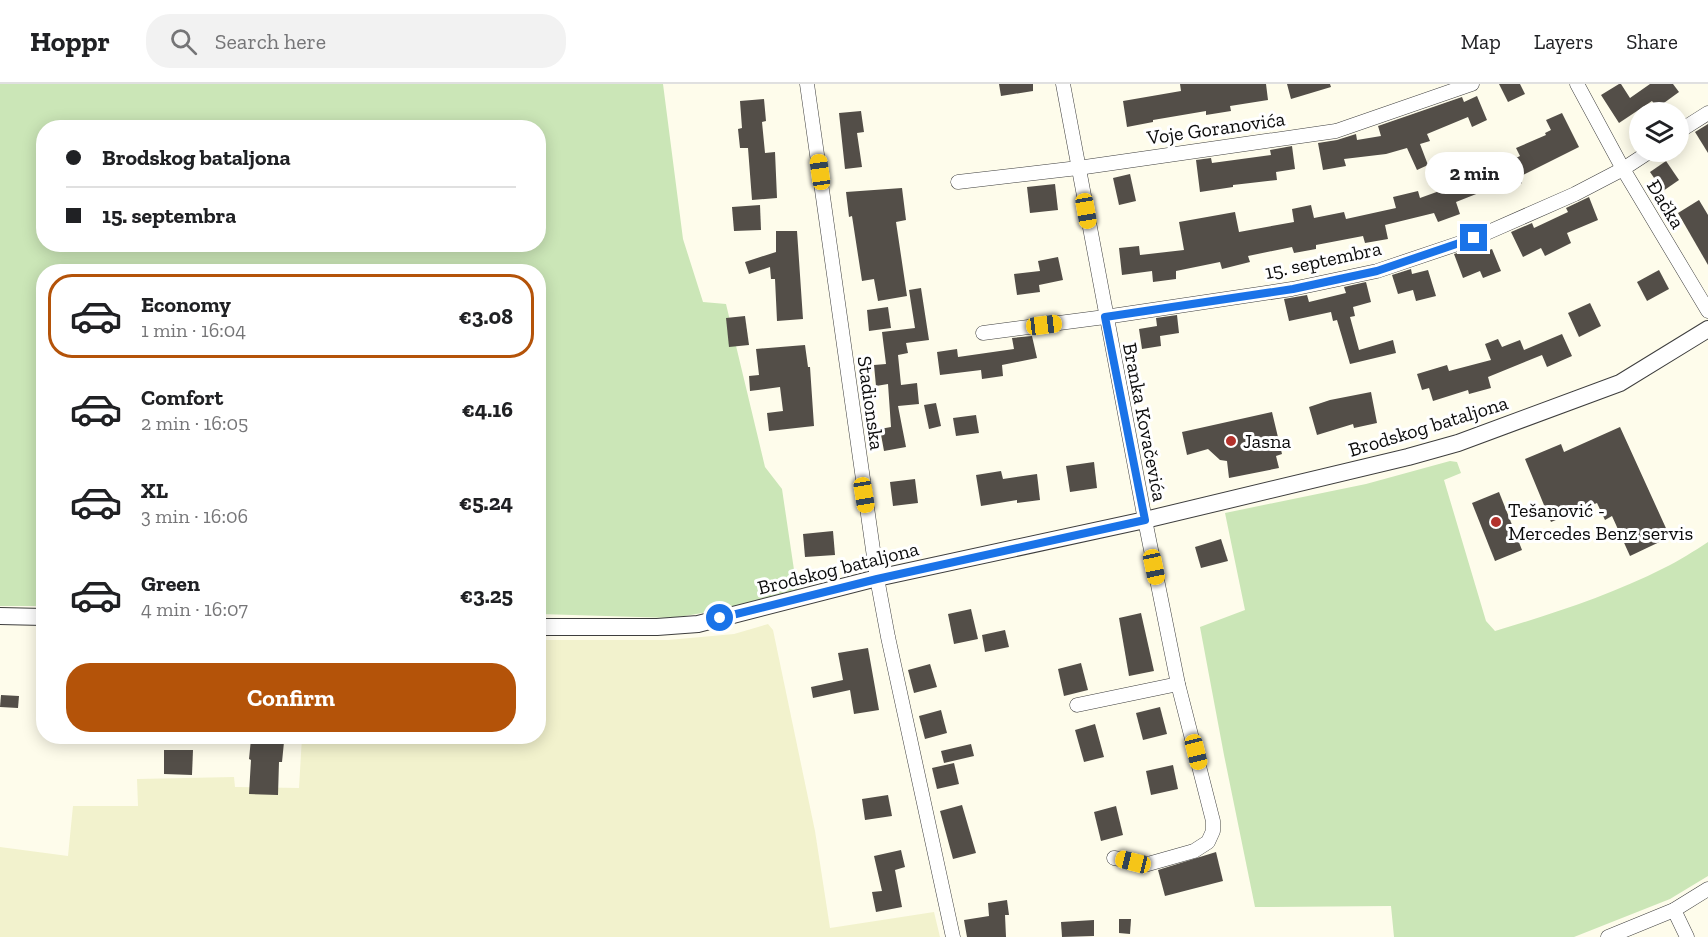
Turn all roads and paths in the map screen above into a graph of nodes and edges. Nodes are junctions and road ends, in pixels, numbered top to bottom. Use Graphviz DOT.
graph roads {
  1 [pos="807,84"];
  2 [pos="1063,84"];
  3 [pos="1472,84"];
  4 [pos="1577,84"];
  5 [pos="1708,113"];
  6 [pos="1689,125"];
  7 [pos="1634,162"];
  8 [pos="1078,168"];
  9 [pos="1623,169"];
  10 [pos="958,182"];
  11 [pos="1708,311"];
  12 [pos="1105,317"];
  13 [pos="1708,328"];
  14 [pos="983,333"];
  15 [pos="1145,520"];
  16 [pos="877,579"];
  17 [pos="0,616"];
  18 [pos="36,617"];
  19 [pos="546,627"];
  20 [pos="1179,684"];
  21 [pos="1077,705"];
  22 [pos="1114,858"];
  23 [pos="1708,889"];
  24 [pos="1674,910"];
  25 [pos="953,937"];
  26 [pos="1608,937"];
  27 [pos="1687,937"];
  1 -- 16 [label="street, Stadionska"];
  2 -- 8 [label="street, Branka Kovačevića"];
  3 -- 8 [label="street, Voje Goranovića"];
  4 -- 9 [label="street, Đačka"];
  5 -- 6 [label="street"];
  7 -- 9 [label="street, 15. septembra"];
  8 -- 10 [label="street, Voje Goranovića"];
  8 -- 12 [label="street, Branka Kovačevića"];
  9 -- 11 [label="street, Đačka"];
  9 -- 12 [label="street, 15. septembra"];
  12 -- 14 [label="street, 15. septembra"];
  12 -- 15 [label="street, Branka Kovačevića"];
  13 -- 15 [label="street, Brodskog bataljona"];
  15 -- 16 [label="street, Brodskog bataljona"];
  15 -- 20 [label="street"];
  16 -- 19 [label="street, Brodskog bataljona"];
  16 -- 25 [label="street, Stadionska"];
  17 -- 18 [label="street"];
  20 -- 21 [label="street"];
  20 -- 22 [label="street"];
  23 -- 24 [label="street"];
  24 -- 26 [label="street"];
  24 -- 27 [label="street"];
}
